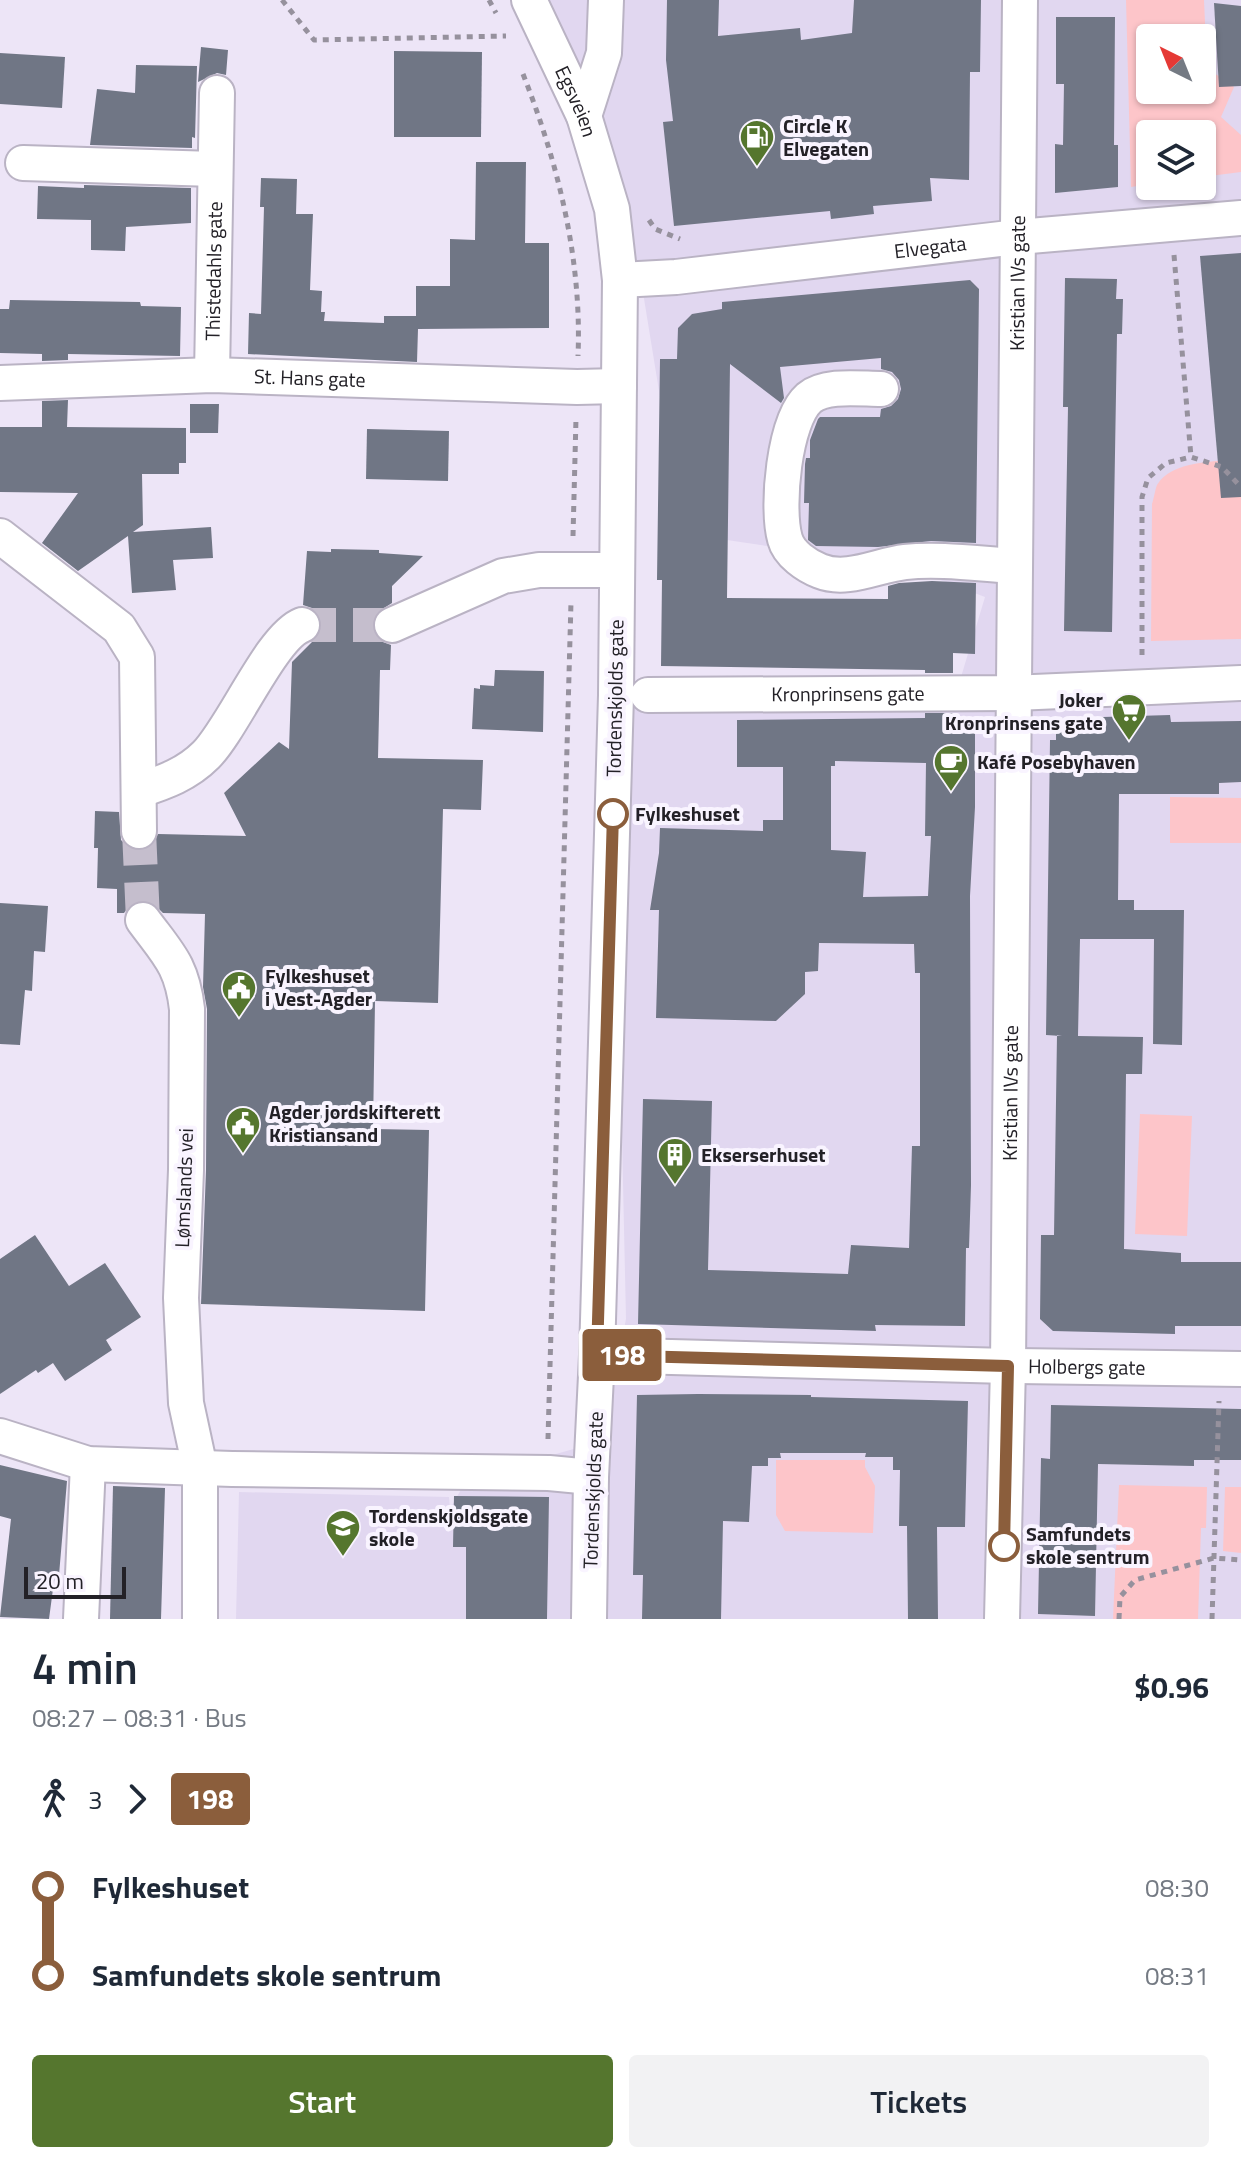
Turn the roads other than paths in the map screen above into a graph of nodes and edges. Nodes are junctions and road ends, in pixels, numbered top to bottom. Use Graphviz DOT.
graph roads {
  1 [pos="529,0"];
  2 [pos="605,0"];
  3 [pos="1020,0"];
  4 [pos="217,93"];
  5 [pos="584,116"];
  6 [pos="23,163"];
  7 [pos="214,169"];
  8 [pos="612,209"];
  9 [pos="1241,218"];
  10 [pos="1018,237"];
  11 [pos="620,280"];
  12 [pos="212,375"];
  13 [pos="0,383"];
  14 [pos="619,386"];
  15 [pos="881,389"];
  16 [pos="0,536"];
  17 [pos="1015,566"];
  18 [pos="616,570"];
  19 [pos="302,625"];
  20 [pos="392,625"];
  21 [pos="1241,683"];
  22 [pos="1013,693"];
  23 [pos="648,695"];
  24 [pos="140,790"];
  25 [pos="139,831"];
  26 [pos="143,920"];
  27 [pos="597,1355"];
  28 [pos="1008,1366"];
  29 [pos="1230,1368"];
  30 [pos="0,1436"];
  31 [pos="88,1464"];
  32 [pos="200,1468"];
  33 [pos="591,1477"];
  34 [pos="81,1619"];
  35 [pos="200,1619"];
  36 [pos="589,1619"];
  37 [pos="1002,1619"];
  1 -- 5 [label="street, Egsveien"];
  2 -- 5 [label="street"];
  3 -- 10 [label="street, Kristian IVs gate"];
  4 -- 7 [label="street, Thistedahls gate"];
  5 -- 8 [label="street, Egsveien"];
  6 -- 7 [label="street"];
  7 -- 12 [label="street, Thistedahls gate"];
  8 -- 11 [label="street, Tordenskjolds gate"];
  9 -- 10 [label="street, Elvegata"];
  10 -- 11 [label="street, Elvegata"];
  10 -- 17 [label="street, Kristian IVs gate"];
  11 -- 14 [label="street, Tordenskjolds gate"];
  12 -- 13 [label="street, St. Hans gate"];
  12 -- 14 [label="street, St. Hans gate"];
  14 -- 18 [label="street, Tordenskjolds gate"];
  15 -- 17 [label="street"];
  16 -- 24 [label="street"];
  17 -- 22 [label="street, Kristian IVs gate"];
  18 -- 20 [label="street"];
  18 -- 27 [label="street, Tordenskjolds gate"];
  19 -- 24 [label="street"];
  21 -- 22 [label="street, Kronprinsens gate"];
  22 -- 23 [label="street, Kronprinsens gate"];
  22 -- 28 [label="street, Kristian IVs gate"];
  24 -- 25 [label="street"];
  26 -- 32 [label="street, Lømslands vei"];
  27 -- 28 [label="street, Holbergs gate"];
  27 -- 33 [label="street, Tordenskjolds gate"];
  28 -- 29 [label="street, Holbergs gate"];
  28 -- 37 [label="street, Kristian IVs gate"];
  30 -- 31 [label="street"];
  31 -- 32 [label="street"];
  31 -- 34 [label="street"];
  32 -- 33 [label="street"];
  32 -- 35 [label="street, Lømslands vei"];
  33 -- 36 [label="street, Tordenskjolds gate"];
}
